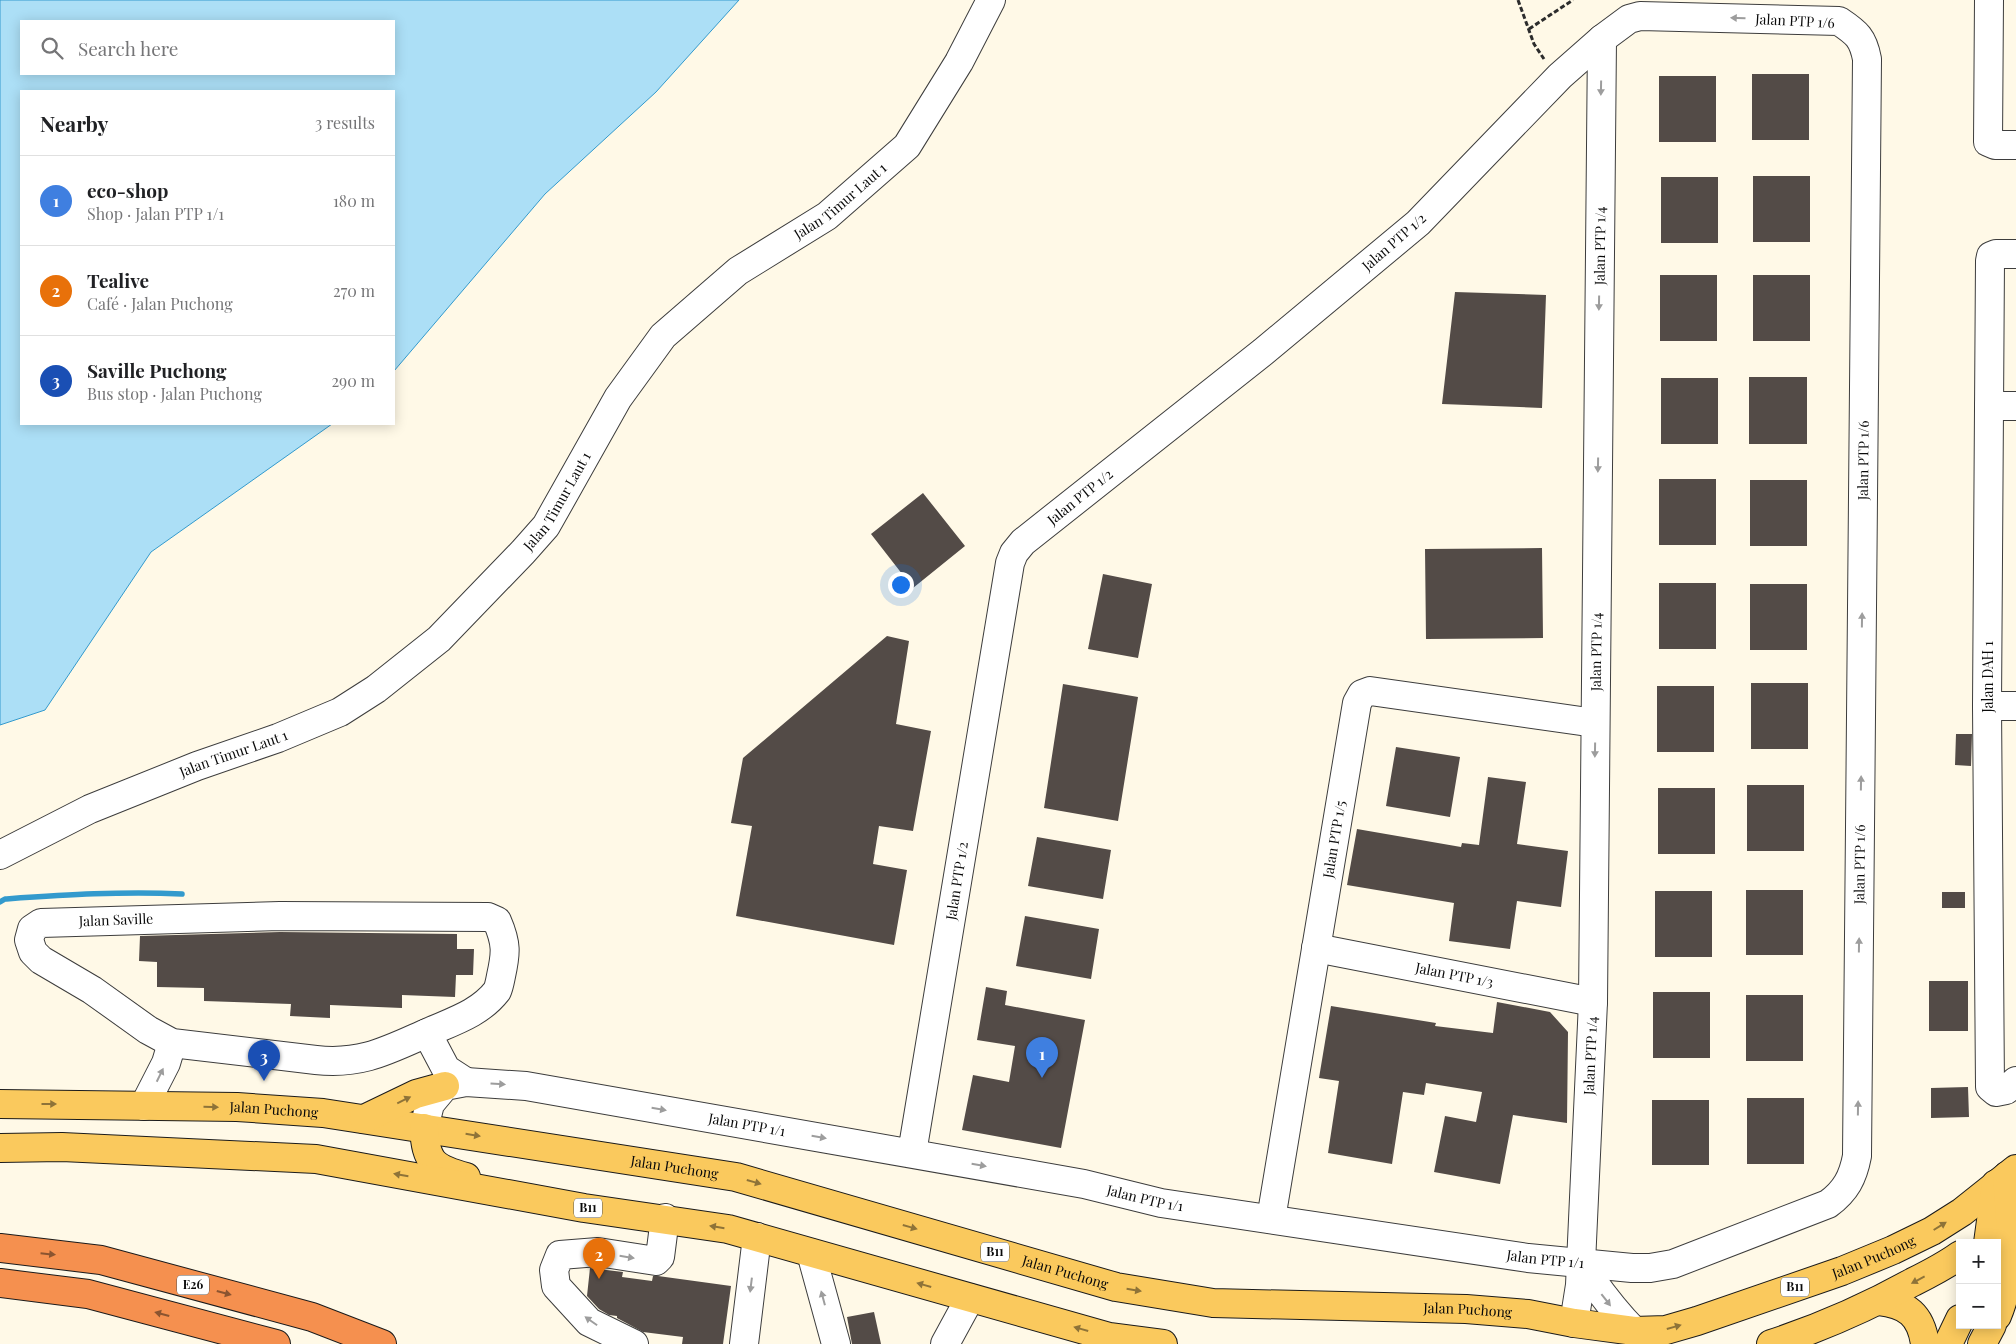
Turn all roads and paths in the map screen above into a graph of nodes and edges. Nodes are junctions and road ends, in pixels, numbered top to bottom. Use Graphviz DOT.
graph roads {
  1 [pos="991,0"];
  2 [pos="1518,0"];
  3 [pos="1573,0"];
  4 [pos="1989,0"];
  5 [pos="1529,29"];
  6 [pos="1602,39"];
  7 [pos="1560,76"];
  8 [pos="2005,145"];
  9 [pos="2006,254"];
  10 [pos="1989,406"];
  11 [pos="2016,406"];
  12 [pos="1987,706"];
  13 [pos="2016,706"];
  14 [pos="1596,723"];
  15 [pos="0,855"];
  16 [pos="1316,948"];
  17 [pos="1593,1002"];
  18 [pos="427,1033"];
  19 [pos="172,1043"];
  20 [pos="455,1084"];
  21 [pos="2011,1086"];
  22 [pos="0,1104"];
  23 [pos="144,1106"];
  24 [pos="364,1119"];
  25 [pos="424,1128"];
  26 [pos="0,1148"];
  27 [pos="912,1153"];
  28 [pos="1857,1156"];
  29 [pos="2006,1176"];
  30 [pos="584,1208"];
  31 [pos="665,1218"];
  32 [pos="1271,1219"];
  33 [pos="1996,1230"];
  34 [pos="757,1237"];
  35 [pos="0,1248"];
  36 [pos="811,1252"];
  37 [pos="1956,1257"];
  38 [pos="1581,1264"];
  39 [pos="0,1284"];
  40 [pos="970,1298"];
  41 [pos="2006,1299"];
  42 [pos="1879,1301"];
  43 [pos="1956,1327"];
  44 [pos="1990,1329"];
  45 [pos="1634,1332"];
  46 [pos="1570,1333"];
  47 [pos="276,1344"];
  48 [pos="382,1344"];
  49 [pos="634,1344"];
  50 [pos="744,1344"];
  51 [pos="836,1344"];
  52 [pos="945,1344"];
  53 [pos="1163,1344"];
  54 [pos="1771,1344"];
  55 [pos="1925,1344"];
  56 [pos="1948,1344"];
  57 [pos="1982,1344"];
  1 -- 15 [label="street, Jalan Timur Laut 1"];
  2 -- 5 [label="path"];
  3 -- 5 [label="path"];
  4 -- 8 [label="street"];
  5 -- 7 [label="path"];
  6 -- 7 [label="street, Jalan PTP 1/2"];
  6 -- 14 [label="street, Jalan PTP 1/4, one-way"];
  28 -- 6 [label="street, Jalan PTP 1/6, one-way"];
  7 -- 27 [label="street, Jalan PTP 1/2"];
  9 -- 10 [label="street, Jalan DAH 1"];
  10 -- 11 [label="street"];
  10 -- 12 [label="street, Jalan DAH 1"];
  12 -- 13 [label="street"];
  12 -- 21 [label="street, Jalan DAH 1"];
  14 -- 16 [label="street, Jalan PTP 1/5"];
  14 -- 17 [label="street, Jalan PTP 1/4, one-way"];
  16 -- 17 [label="street, Jalan PTP 1/3"];
  16 -- 32 [label="street, Jalan PTP 1/5"];
  17 -- 38 [label="street, Jalan PTP 1/4"];
  18 -- 19 [label="street, Jalan Saville"];
  18 -- 19 [label="street, Jalan Saville"];
  18 -- 20 [label="street"];
  23 -- 19 [label="street, one-way"];
  24 -- 20 [label="main road, one-way"];
  20 -- 25 [label="street"];
  20 -- 27 [label="street, Jalan PTP 1/1, one-way"];
  22 -- 23 [label="main road, Jalan Puchong / B11, one-way"];
  23 -- 24 [label="main road, Jalan Puchong / B11, one-way"];
  24 -- 25 [label="main road, Jalan Puchong / B11"];
  25 -- 30 [label="main road"];
  25 -- 46 [label="main road, Jalan Puchong / B11, one-way"];
  30 -- 26 [label="main road, B11, one-way"];
  27 -- 32 [label="street, Jalan PTP 1/1, one-way"];
  28 -- 38 [label="street, Jalan PTP 1/1"];
  29 -- 33 [label="main road"];
  45 -- 29 [label="main road, Jalan Puchong / B11, one-way"];
  30 -- 31 [label="main road, B11"];
  34 -- 31 [label="main road, B11, one-way"];
  49 -- 31 [label="street, one-way"];
  32 -- 38 [label="street, Jalan PTP 1/1"];
  33 -- 41 [label="main road"];
  34 -- 36 [label="main road, B11"];
  34 -- 50 [label="street, one-way"];
  35 -- 48 [label="highway, E26, one-way"];
  40 -- 36 [label="main road, B11, one-way"];
  51 -- 36 [label="street, one-way"];
  37 -- 42 [label="main road, one-way"];
  38 -- 45 [label="street, one-way"];
  38 -- 46 [label="street, Jalan PTP 1/4"];
  47 -- 39 [label="highway, one-way"];
  40 -- 52 [label="street"];
  53 -- 40 [label="main road, B11, one-way"];
  42 -- 54 [label="main road"];
  42 -- 55 [label="main road"];
  43 -- 56 [label="main road"];
  44 -- 57 [label="main road"];
  45 -- 46 [label="main road, Jalan Puchong / B11"];
}
